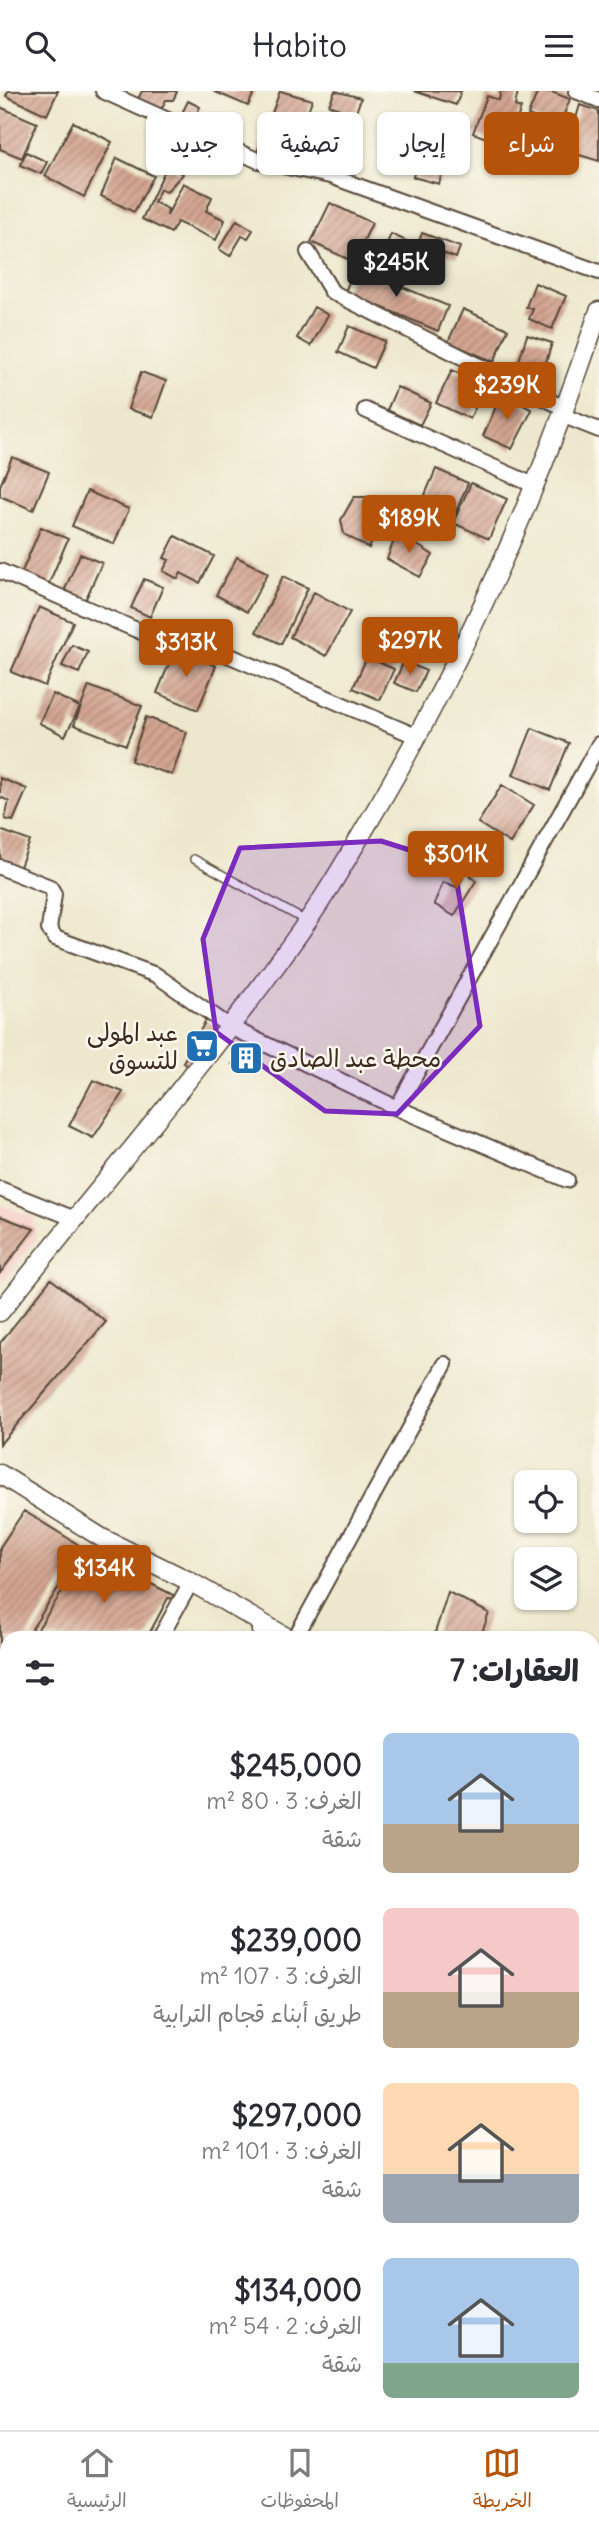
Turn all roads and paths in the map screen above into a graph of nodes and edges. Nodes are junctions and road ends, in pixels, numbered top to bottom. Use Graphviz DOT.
graph roads {
  1 [pos="103,91"];
  2 [pos="576,91"];
  3 [pos="599,100"];
  4 [pos="308,252"];
  5 [pos="599,272"];
  6 [pos="599,311"];
  7 [pos="365,409"];
  8 [pos="565,412"];
  9 [pos="599,430"];
  10 [pos="536,486"];
  11 [pos="0,572"];
  12 [pos="418,737"];
  13 [pos="599,744"];
  14 [pos="194,859"];
  15 [pos="0,867"];
  16 [pos="307,921"];
  17 [pos="230,1027"];
  18 [pos="397,1108"];
  19 [pos="567,1180"];
  20 [pos="0,1189"];
  21 [pos="75,1219"];
  22 [pos="0,1312"];
  23 [pos="446,1364"];
  24 [pos="0,1474"];
  25 [pos="191,1582"];
  26 [pos="259,1630"];
  27 [pos="164,1631"];
  28 [pos="299,1631"];
  1 -- 5 [label="street"];
  2 -- 3 [label="street"];
  4 -- 8 [label="street"];
  6 -- 8 [label="street"];
  7 -- 10 [label="street"];
  8 -- 9 [label="street"];
  8 -- 10 [label="street"];
  10 -- 12 [label="street"];
  11 -- 12 [label="street"];
  12 -- 16 [label="street"];
  13 -- 18 [label="street"];
  14 -- 16 [label="lane"];
  15 -- 17 [label="street"];
  16 -- 17 [label="street"];
  17 -- 18 [label="street"];
  17 -- 21 [label="street"];
  18 -- 19 [label="street"];
  20 -- 21 [label="street"];
  21 -- 22 [label="street"];
  23 -- 28 [label="street"];
  24 -- 25 [label="street"];
  25 -- 26 [label="street"];
  25 -- 27 [label="street"];
}
